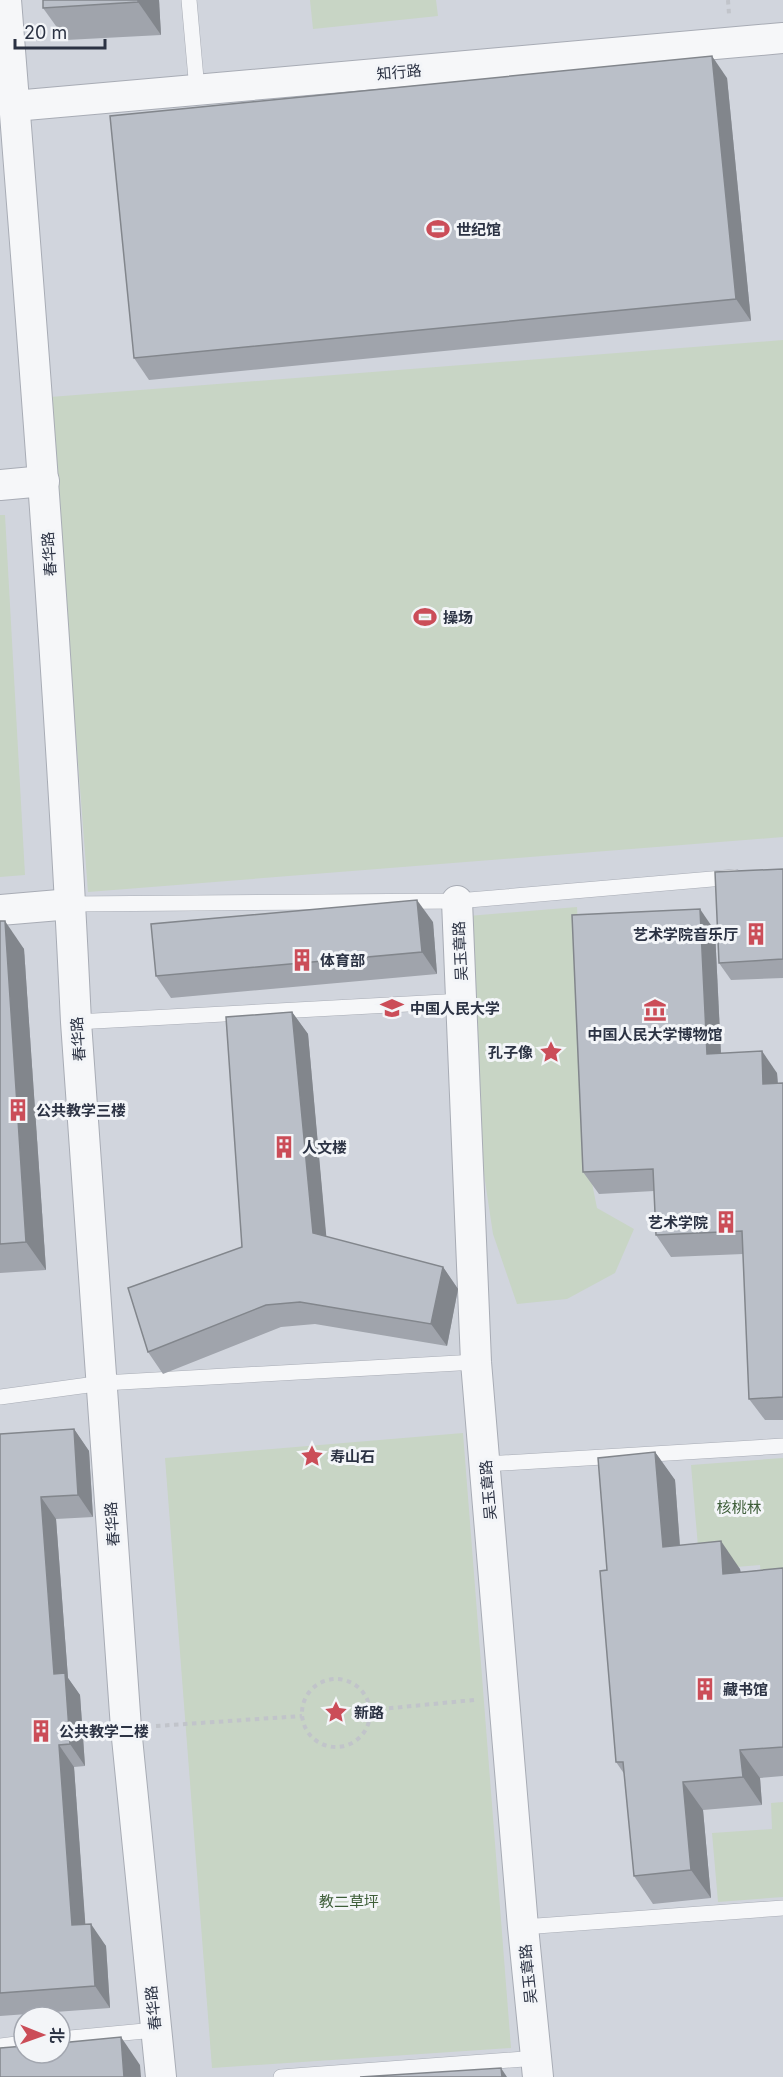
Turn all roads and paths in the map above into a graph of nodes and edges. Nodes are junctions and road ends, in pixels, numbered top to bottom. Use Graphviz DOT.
graph roads {
  1 [pos="6,0"];
  2 [pos="189,0"];
  3 [pos="783,38"];
  4 [pos="197,90"];
  5 [pos="14,106"];
  6 [pos="44,481"];
  7 [pos="0,485"];
  8 [pos="748,876"];
  9 [pos="457,901"];
  10 [pos="71,904"];
  11 [pos="0,910"];
  12 [pos="463,1001"];
  13 [pos="76,1022"];
  14 [pos="476,1362"];
  15 [pos="103,1383"];
  16 [pos="0,1397"];
  17 [pos="783,1446"];
  18 [pos="486,1464"];
  19 [pos="504,1698"];
  20 [pos="371,1710"];
  21 [pos="302,1716"];
  22 [pos="126,1728"];
  23 [pos="783,1908"];
  24 [pos="523,1927"];
  25 [pos="155,2030"];
  26 [pos="72,2039"];
  27 [pos="538,2068"];
  28 [pos="161,2077"];
  29 [pos="281,2077"];
  1 -- 5 [label="street, 春华路"];
  2 -- 4 [label="lane"];
  3 -- 4 [label="street, 知行路"];
  4 -- 5 [label="street, 知行路"];
  5 -- 6 [label="street, 春华路"];
  6 -- 7 [label="street"];
  6 -- 10 [label="street, 春华路"];
  8 -- 9 [label="lane"];
  9 -- 10 [label="lane"];
  9 -- 12 [label="street, 吴玉章路"];
  10 -- 11 [label="street"];
  10 -- 13 [label="street, 春华路"];
  12 -- 13 [label="lane"];
  12 -- 14 [label="street, 吴玉章路"];
  13 -- 15 [label="street, 春华路"];
  14 -- 15 [label="lane"];
  14 -- 18 [label="street, 吴玉章路"];
  15 -- 16 [label="lane"];
  15 -- 22 [label="street, 春华路"];
  17 -- 18 [label="lane"];
  18 -- 19 [label="street, 吴玉章路"];
  19 -- 20 [label="path"];
  19 -- 24 [label="street, 吴玉章路"];
  20 -- 21 [label="path"];
  20 -- 21 [label="path"];
  21 -- 22 [label="path"];
  22 -- 25 [label="street, 春华路"];
  23 -- 24 [label="lane"];
  24 -- 27 [label="street, 吴玉章路"];
  25 -- 26 [label="lane"];
  25 -- 28 [label="street, 春华路"];
  27 -- 29 [label="lane"];
}
